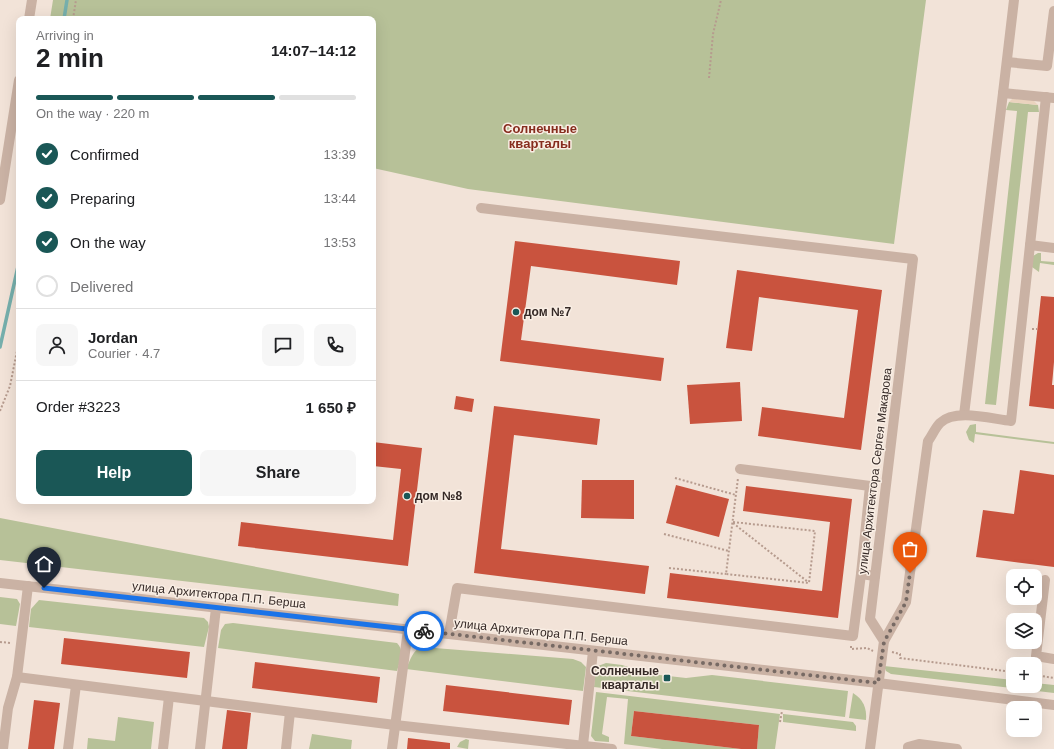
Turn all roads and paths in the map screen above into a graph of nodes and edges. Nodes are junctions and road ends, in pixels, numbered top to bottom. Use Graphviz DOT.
graph roads {
  1 [pos="32,0"];
  2 [pos="76,0"];
  3 [pos="721,0"];
  4 [pos="1014,0"];
  5 [pos="1054,11"];
  6 [pos="29,16"];
  7 [pos="73,16"];
  8 [pos="1006,62"];
  9 [pos="1051,66"];
  10 [pos="709,78"];
  11 [pos="1003,93"];
  12 [pos="1050,98"];
  13 [pos="16,99"];
  14 [pos="0,200"];
  15 [pos="481,208"];
  16 [pos="1030,245"];
  17 [pos="1054,248"];
  18 [pos="16,355"];
  19 [pos="0,411"];
  20 [pos="964,415"];
  21 [pos="740,469"];
  22 [pos="675,478"];
  23 [pos="736,495"];
  24 [pos="732,522"];
  25 [pos="664,534"];
  26 [pos="729,551"];
  27 [pos="669,568"];
  28 [pos="726,574"];
  29 [pos="861,574"];
  30 [pos="875,576"];
  31 [pos="1045,580"];
  32 [pos="0,583"];
  33 [pos="809,583"];
  34 [pos="28,586"];
  35 [pos="216,608"];
  36 [pos="408,630"];
  37 [pos="449,634"];
  38 [pos="884,642"];
  39 [pos="851,648"];
  40 [pos="593,651"];
  41 [pos="882,654"];
  42 [pos="1054,659"];
  43 [pos="1006,671"];
  44 [pos="1042,676"];
  45 [pos="17,677"];
  46 [pos="1054,678"];
  47 [pos="878,683"];
  48 [pos="76,685"];
  49 [pos="169,697"];
  50 [pos="206,701"];
  51 [pos="1054,705"];
  52 [pos="4,708"];
  53 [pos="782,711"];
  54 [pos="290,712"];
  55 [pos="780,722"];
  56 [pos="396,725"];
  57 [pos="583,745"];
  58 [pos="3,749"];
  59 [pos="68,749"];
  60 [pos="163,749"];
  61 [pos="200,749"];
  62 [pos="286,749"];
  63 [pos="392,749"];
  64 [pos="612,749"];
  65 [pos="870,749"];
  66 [pos="908,749"];
  67 [pos="957,749"];
  1 -- 6 [label="street"];
  2 -- 7 [label="path"];
  3 -- 10 [label="path"];
  4 -- 8 [label="street"];
  5 -- 9 [label="street"];
  8 -- 9 [label="street"];
  8 -- 11 [label="street"];
  11 -- 12 [label="street"];
  11 -- 20 [label="street"];
  12 -- 16 [label="street"];
  13 -- 14 [label="street"];
  15 -- 30 [label="street, улица Архитектора Сергея Макарова"];
  16 -- 17 [label="street"];
  16 -- 20 [label="street"];
  18 -- 19 [label="path"];
  20 -- 38 [label="street"];
  21 -- 23 [label="path"];
  21 -- 29 [label="street"];
  22 -- 23 [label="path"];
  23 -- 24 [label="path"];
  24 -- 26 [label="path"];
  24 -- 33 [label="path"];
  24 -- 33 [label="path"];
  25 -- 26 [label="path"];
  26 -- 28 [label="path"];
  27 -- 28 [label="path"];
  28 -- 33 [label="path"];
  29 -- 30 [label="street"];
  29 -- 37 [label="street"];
  30 -- 38 [label="street, улица Архитектора Сергея Макарова"];
  31 -- 42 [label="street"];
  32 -- 34 [label="street, улица Архитектора П.П. Берша"];
  34 -- 35 [label="street, улица Архитектора П.П. Берша"];
  34 -- 45 [label="street"];
  35 -- 36 [label="street, улица Архитектора П.П. Берша"];
  35 -- 50 [label="street"];
  36 -- 37 [label="street, улица Архитектора П.П. Берша"];
  36 -- 56 [label="street"];
  37 -- 40 [label="street, улица Архитектора П.П. Берша"];
  38 -- 41 [label="street"];
  39 -- 41 [label="path"];
  40 -- 47 [label="street, улица Архитектора П.П. Берша"];
  40 -- 57 [label="street"];
  41 -- 43 [label="path"];
  41 -- 47 [label="street"];
  44 -- 46 [label="path"];
  45 -- 48 [label="street"];
  45 -- 52 [label="street"];
  47 -- 51 [label="street, улица Архитектора П.П. Берша"];
  47 -- 65 [label="street"];
  48 -- 49 [label="street"];
  48 -- 59 [label="street"];
  49 -- 50 [label="street"];
  49 -- 60 [label="street"];
  50 -- 54 [label="street"];
  50 -- 61 [label="street"];
  52 -- 58 [label="street"];
  53 -- 55 [label="path"];
  54 -- 56 [label="street"];
  54 -- 62 [label="street"];
  56 -- 57 [label="street"];
  56 -- 63 [label="street"];
  57 -- 64 [label="street"];
  66 -- 67 [label="street"];
}
